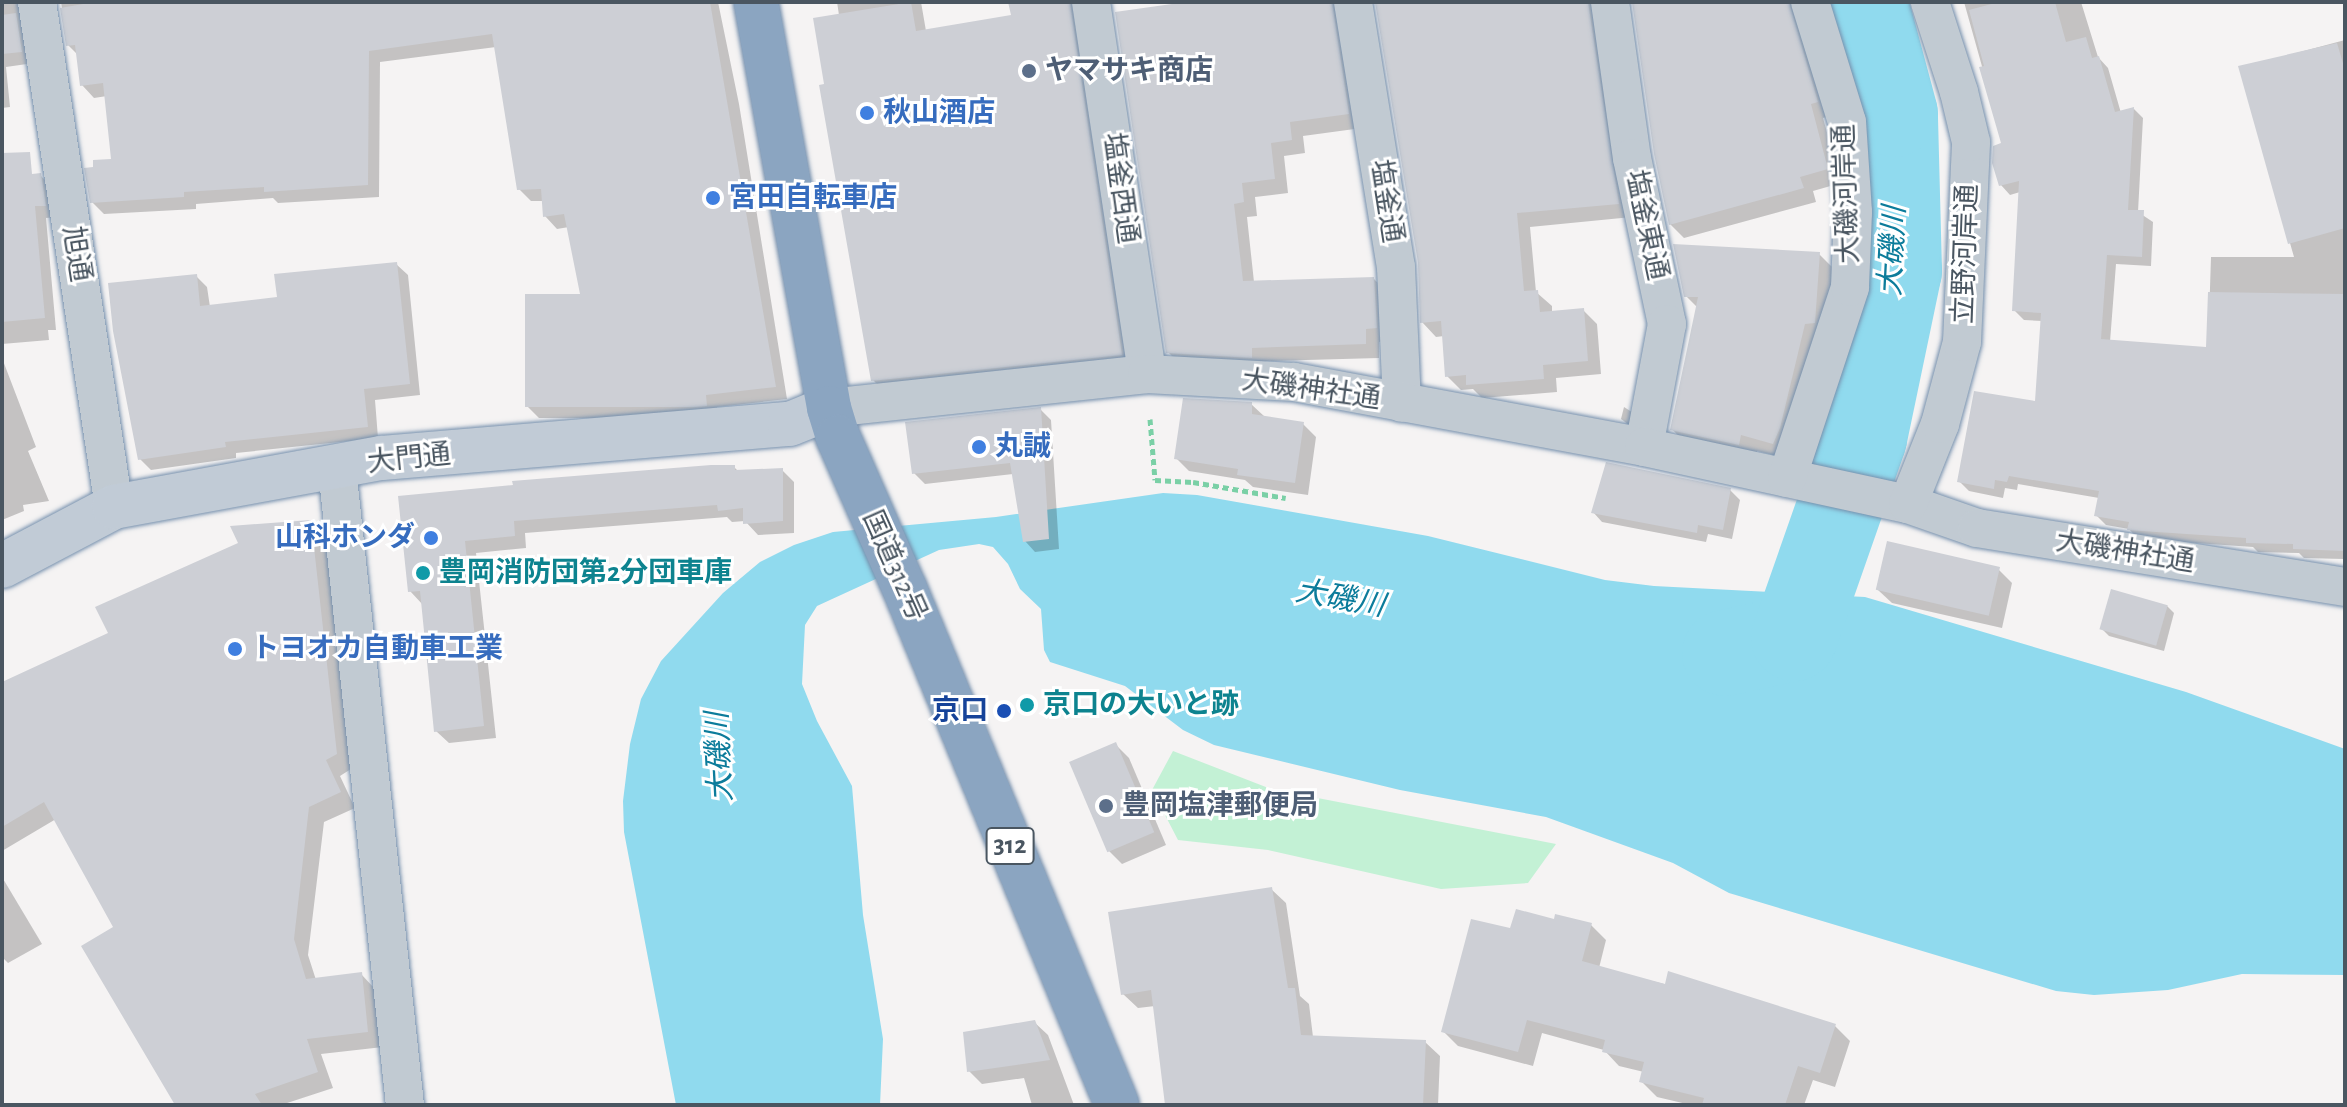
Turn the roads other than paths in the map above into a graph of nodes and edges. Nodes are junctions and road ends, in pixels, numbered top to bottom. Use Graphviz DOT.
graph roads {
  1 [pos="37,2"];
  2 [pos="756,2"];
  3 [pos="1091,2"];
  4 [pos="1353,2"];
  5 [pos="1610,2"];
  6 [pos="1810,2"];
  7 [pos="1930,2"];
  8 [pos="1147,374"];
  9 [pos="1402,403"];
  10 [pos="834,422"];
  11 [pos="1644,447"];
  12 [pos="337,468"];
  13 [pos="1787,478"];
  14 [pos="1898,502"];
  15 [pos="114,507"];
  16 [pos="2,566"];
  17 [pos="2345,587"];
  18 [pos="405,1105"];
  19 [pos="1117,1105"];
  1 -- 15 [label="street, 旭通"];
  2 -- 10 [label="highway, 国道312号 / 312"];
  3 -- 8 [label="street, 塩釜西通"];
  4 -- 9 [label="street, 塩釜通"];
  5 -- 11 [label="street, 塩釜東通"];
  6 -- 13 [label="street, 大磯河岸通"];
  7 -- 14 [label="street, 立野河岸通"];
  8 -- 9 [label="street, 大磯神社通"];
  8 -- 10 [label="street, 大磯神社通"];
  9 -- 11 [label="street, 大磯神社通"];
  10 -- 12 [label="street, 大門通"];
  10 -- 19 [label="highway, 国道312号 / 312"];
  11 -- 13 [label="street, 大磯神社通"];
  12 -- 15 [label="street, 大門通"];
  12 -- 18 [label="street"];
  13 -- 14 [label="street, 大磯神社通"];
  14 -- 17 [label="street, 大磯神社通"];
  15 -- 16 [label="street, 大門通"];
}
